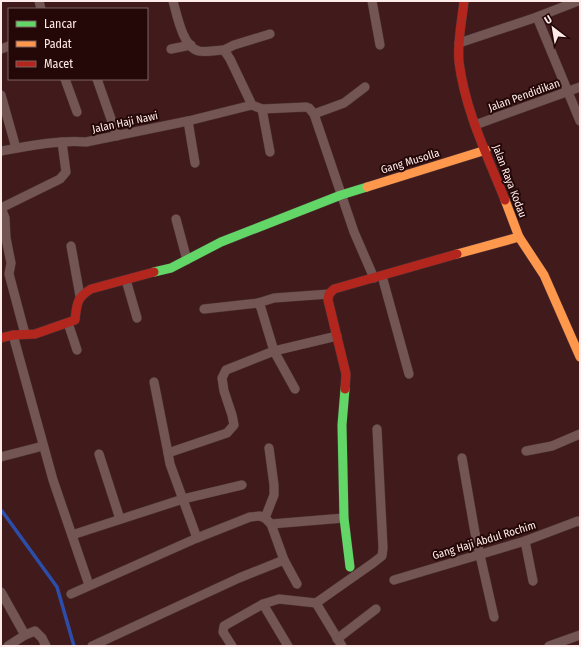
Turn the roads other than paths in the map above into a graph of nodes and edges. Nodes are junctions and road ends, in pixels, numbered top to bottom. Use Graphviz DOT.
graph roads {
  1 [pos="173,1"];
  2 [pos="372,1"];
  3 [pos="464,1"];
  4 [pos="578,1"];
  5 [pos="537,17"];
  6 [pos="270,34"];
  7 [pos="459,43"];
  8 [pos="191,45"];
  9 [pos="380,45"];
  10 [pos="171,49"];
  11 [pos="224,50"];
  12 [pos="66,80"];
  13 [pos="97,80"];
  14 [pos="365,87"];
  15 [pos="580,87"];
  16 [pos="568,91"];
  17 [pos="1,96"];
  18 [pos="252,106"];
  19 [pos="262,109"];
  20 [pos="77,112"];
  21 [pos="314,114"];
  22 [pos="188,121"];
  23 [pos="580,121"];
  24 [pos="476,125"];
  25 [pos="117,136"];
  26 [pos="62,142"];
  27 [pos="16,148"];
  28 [pos="486,150"];
  29 [pos="1,151"];
  30 [pos="270,152"];
  31 [pos="195,163"];
  32 [pos="341,195"];
  33 [pos="1,208"];
  34 [pos="176,219"];
  35 [pos="519,237"];
  36 [pos="72,246"];
  37 [pos="187,260"];
  38 [pos="378,277"];
  39 [pos="126,280"];
  40 [pos="329,294"];
  41 [pos="80,296"];
  42 [pos="258,303"];
  43 [pos="204,309"];
  44 [pos="137,318"];
  45 [pos="68,323"];
  46 [pos="25,334"];
  47 [pos="13,335"];
  48 [pos="336,336"];
  49 [pos="1,338"];
  50 [pos="77,350"];
  51 [pos="274,351"];
  52 [pos="580,358"];
  53 [pos="409,374"];
  54 [pos="154,382"];
  55 [pos="295,388"];
  56 [pos="377,429"];
  57 [pos="580,434"];
  58 [pos="42,446"];
  59 [pos="269,448"];
  60 [pos="526,451"];
  61 [pos="168,453"];
  62 [pos="99,454"];
  63 [pos="1,457"];
  64 [pos="462,458"];
  65 [pos="242,485"];
  66 [pos="183,499"];
  67 [pos="344,518"];
  68 [pos="120,519"];
  69 [pos="268,521"];
  70 [pos="580,522"];
  71 [pos="72,536"];
  72 [pos="197,538"];
  73 [pos="525,541"];
  74 [pos="480,554"];
  75 [pos="284,560"];
  76 [pos="350,567"];
  77 [pos="394,580"];
  78 [pos="533,581"];
  79 [pos="297,584"];
  80 [pos="89,585"];
  81 [pos="1,593"];
  82 [pos="71,594"];
  83 [pos="316,603"];
  84 [pos="262,604"];
  85 [pos="376,609"];
  86 [pos="494,617"];
  87 [pos="25,635"];
  88 [pos="580,635"];
  89 [pos="340,642"];
  90 [pos="8,646"];
  91 [pos="46,646"];
  92 [pos="92,646"];
  93 [pos="232,646"];
  94 [pos="288,646"];
  95 [pos="549,646"];
  1 -- 8 [label="street"];
  2 -- 9 [label="street"];
  3 -- 7 [label="street, Jalan Raya Kodau"];
  4 -- 5 [label="street"];
  5 -- 7 [label="street"];
  5 -- 16 [label="street"];
  6 -- 11 [label="street"];
  7 -- 24 [label="street, Jalan Raya Kodau"];
  8 -- 10 [label="street"];
  8 -- 11 [label="street"];
  11 -- 18 [label="street"];
  12 -- 20 [label="street"];
  13 -- 25 [label="street"];
  14 -- 21 [label="street"];
  15 -- 16 [label="street, Jalan Pendidikan"];
  16 -- 23 [label="street"];
  16 -- 24 [label="street, Jalan Pendidikan"];
  17 -- 27 [label="street"];
  18 -- 19 [label="street"];
  18 -- 22 [label="street, Jalan Haji Nawi"];
  19 -- 21 [label="street"];
  19 -- 30 [label="street"];
  21 -- 32 [label="street"];
  22 -- 25 [label="street, Jalan Haji Nawi"];
  22 -- 31 [label="street"];
  24 -- 28 [label="street, Jalan Raya Kodau"];
  25 -- 26 [label="street, Jalan Haji Nawi"];
  26 -- 27 [label="street, Jalan Haji Nawi"];
  26 -- 33 [label="street"];
  27 -- 29 [label="street, Jalan Haji Nawi"];
  28 -- 32 [label="street, Gang Musolla"];
  28 -- 35 [label="street, Jalan Raya Kodau"];
  32 -- 37 [label="street, Gang Musolla"];
  32 -- 38 [label="street"];
  33 -- 46 [label="street"];
  34 -- 37 [label="street"];
  35 -- 38 [label="street"];
  35 -- 52 [label="street, Jalan Raya Kodau"];
  36 -- 41 [label="street"];
  37 -- 39 [label="street, Gang Musolla"];
  38 -- 40 [label="street"];
  38 -- 53 [label="street"];
  39 -- 41 [label="street, Gang Musolla"];
  39 -- 44 [label="street"];
  40 -- 42 [label="street"];
  40 -- 48 [label="street"];
  41 -- 45 [label="street"];
  42 -- 43 [label="street"];
  42 -- 51 [label="street"];
  45 -- 46 [label="street"];
  45 -- 50 [label="street"];
  46 -- 47 [label="street"];
  47 -- 49 [label="street"];
  47 -- 58 [label="street"];
  48 -- 51 [label="street"];
  48 -- 67 [label="street"];
  51 -- 55 [label="street"];
  51 -- 61 [label="street"];
  54 -- 61 [label="street"];
  56 -- 83 [label="street"];
  57 -- 60 [label="street"];
  58 -- 63 [label="street"];
  58 -- 71 [label="street"];
  59 -- 69 [label="street"];
  61 -- 66 [label="street"];
  62 -- 68 [label="street"];
  64 -- 74 [label="street"];
  65 -- 66 [label="street"];
  66 -- 68 [label="street"];
  66 -- 72 [label="street"];
  67 -- 69 [label="street"];
  67 -- 76 [label="street"];
  68 -- 71 [label="street"];
  69 -- 72 [label="street"];
  69 -- 75 [label="street"];
  70 -- 73 [label="street, Gang Haji Abdul Rochim"];
  71 -- 80 [label="street"];
  72 -- 80 [label="street"];
  73 -- 74 [label="street, Gang Haji Abdul Rochim"];
  73 -- 78 [label="street"];
  74 -- 77 [label="street, Gang Haji Abdul Rochim"];
  74 -- 86 [label="street"];
  75 -- 79 [label="street"];
  75 -- 92 [label="street"];
  80 -- 82 [label="street"];
  81 -- 87 [label="street"];
  83 -- 84 [label="street"];
  83 -- 89 [label="street"];
  84 -- 93 [label="street"];
  84 -- 94 [label="street"];
  85 -- 89 [label="street"];
  87 -- 90 [label="street"];
  87 -- 91 [label="street"];
  88 -- 95 [label="street"];
}
